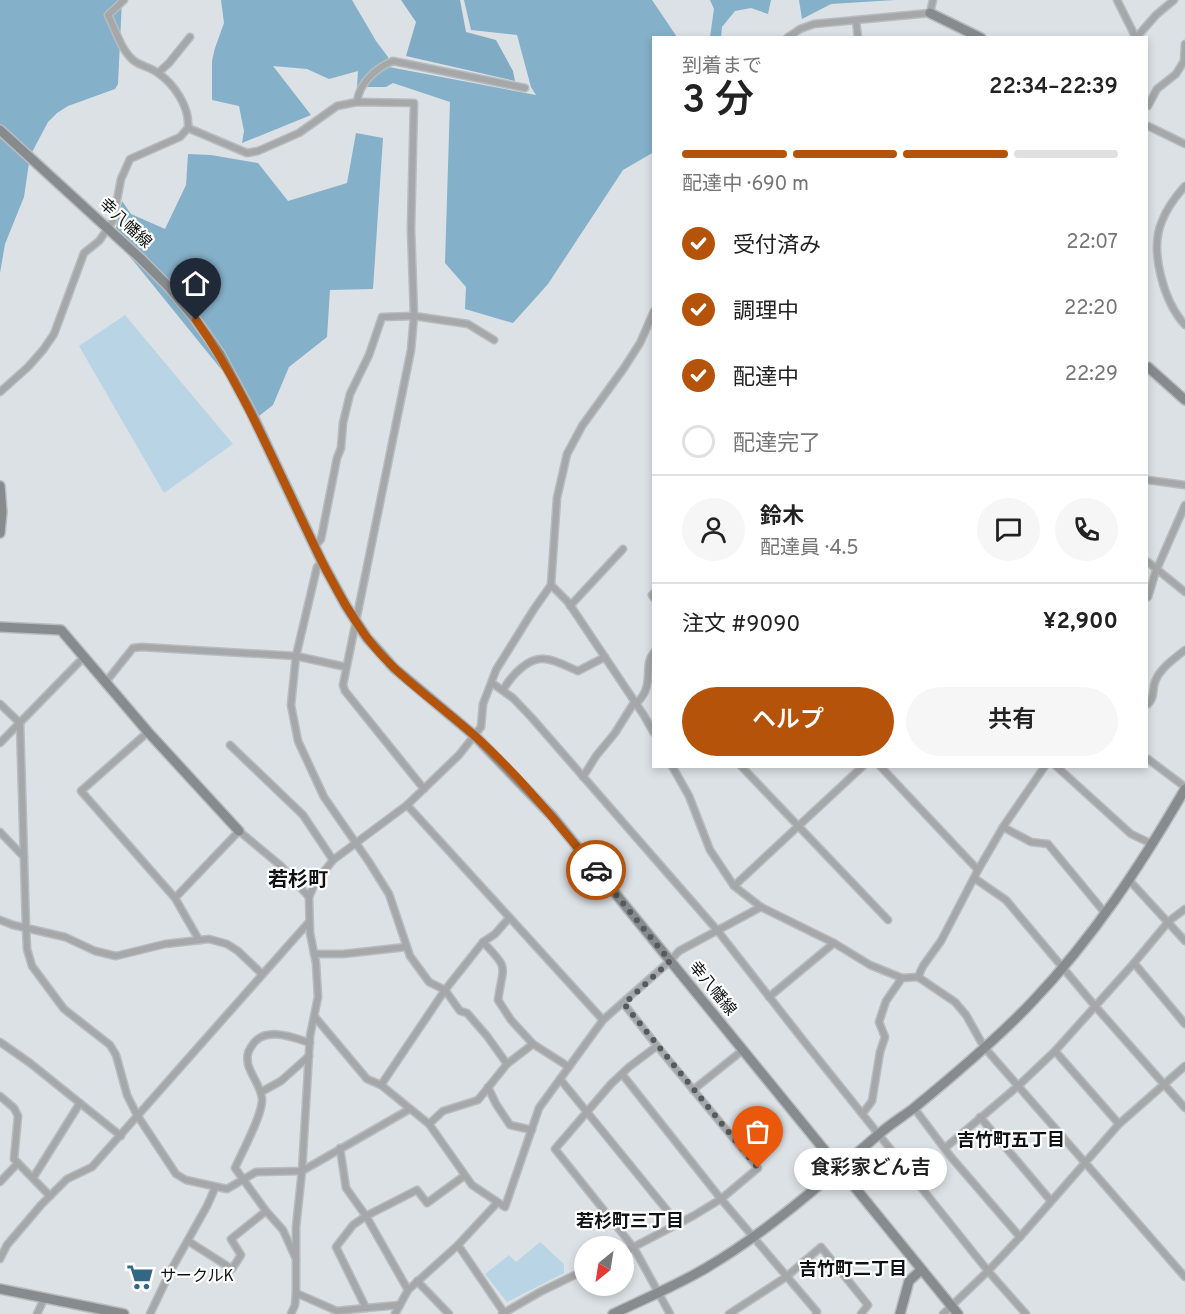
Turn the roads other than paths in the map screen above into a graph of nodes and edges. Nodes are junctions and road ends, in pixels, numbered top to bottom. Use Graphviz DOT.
graph roads {
  1 [pos="124,0"];
  2 [pos="933,0"];
  3 [pos="1117,0"];
  4 [pos="1174,0"];
  5 [pos="930,13"];
  6 [pos="856,21"];
  7 [pos="970,35"];
  8 [pos="790,36"];
  9 [pos="858,36"];
  10 [pos="1135,36"];
  11 [pos="1138,36"];
  12 [pos="190,37"];
  13 [pos="1185,44"];
  14 [pos="158,73"];
  15 [pos="525,88"];
  16 [pos="357,102"];
  17 [pos="1148,106"];
  18 [pos="1148,126"];
  19 [pos="188,128"];
  20 [pos="0,130"];
  21 [pos="1185,144"];
  22 [pos="1185,186"];
  23 [pos="109,228"];
  24 [pos="652,315"];
  25 [pos="414,316"];
  26 [pos="1185,325"];
  27 [pos="494,340"];
  28 [pos="1148,367"];
  29 [pos="0,392"];
  30 [pos="1185,400"];
  31 [pos="1148,480"];
  32 [pos="1185,485"];
  33 [pos="0,486"];
  34 [pos="1185,505"];
  35 [pos="0,533"];
  36 [pos="315,546"];
  37 [pos="623,549"];
  38 [pos="322,562"];
  39 [pos="1148,562"];
  40 [pos="1156,570"];
  41 [pos="551,585"];
  42 [pos="1185,592"];
  43 [pos="1148,597"];
  44 [pos="570,606"];
  45 [pos="356,622"];
  46 [pos="0,627"];
  47 [pos="1185,650"];
  48 [pos="652,654"];
  49 [pos="296,656"];
  50 [pos="84,657"];
  51 [pos="605,657"];
  52 [pos="346,667"];
  53 [pos="1148,677"];
  54 [pos="1155,681"];
  55 [pos="105,683"];
  56 [pos="492,683"];
  57 [pos="503,690"];
  58 [pos="636,702"];
  59 [pos="0,704"];
  60 [pos="1148,704"];
  61 [pos="20,723"];
  62 [pos="652,730"];
  63 [pos="148,732"];
  64 [pos="475,736"];
  65 [pos="0,743"];
  66 [pos="230,745"];
  67 [pos="1148,759"];
  68 [pos="675,768"];
  69 [pos="743,768"];
  70 [pos="861,768"];
  71 [pos="882,768"];
  72 [pos="1044,768"];
  73 [pos="1058,768"];
  74 [pos="583,777"];
  75 [pos="1185,788"];
  76 [pos="424,789"];
  77 [pos="407,805"];
  78 [pos="799,826"];
  79 [pos="1003,827"];
  80 [pos="239,831"];
  81 [pos="0,832"];
  82 [pos="356,844"];
  83 [pos="1152,844"];
  84 [pos="24,858"];
  85 [pos="333,860"];
  86 [pos="978,870"];
  87 [pos="974,878"];
  88 [pos="1129,880"];
  89 [pos="734,886"];
  90 [pos="309,897"];
  91 [pos="175,898"];
  92 [pos="761,907"];
  93 [pos="1185,909"];
  94 [pos="1106,913"];
  95 [pos="509,918"];
  96 [pos="0,920"];
  97 [pos="888,920"];
  98 [pos="1169,921"];
  99 [pos="309,922"];
  100 [pos="26,927"];
  101 [pos="717,930"];
  102 [pos="199,940"];
  103 [pos="1185,941"];
  104 [pos="483,942"];
  105 [pos="834,943"];
  106 [pos="406,947"];
  107 [pos="314,954"];
  108 [pos="670,961"];
  109 [pos="1134,963"];
  110 [pos="1063,967"];
  111 [pos="262,974"];
  112 [pos="918,977"];
  113 [pos="902,978"];
  114 [pos="445,990"];
  115 [pos="770,997"];
  116 [pos="624,1004"];
  117 [pos="1095,1006"];
  118 [pos="315,1017"];
  119 [pos="603,1020"];
  120 [pos="1185,1024"];
  121 [pos="0,1042"];
  122 [pos="310,1043"];
  123 [pos="533,1044"];
  124 [pos="657,1046"];
  125 [pos="984,1047"];
  126 [pos="742,1050"];
  127 [pos="1054,1051"];
  128 [pos="309,1056"];
  129 [pos="507,1065"];
  130 [pos="1185,1066"];
  131 [pos="569,1067"];
  132 [pos="622,1074"];
  133 [pos="560,1079"];
  134 [pos="381,1085"];
  135 [pos="1165,1085"];
  136 [pos="1018,1086"];
  137 [pos="488,1087"];
  138 [pos="693,1090"];
  139 [pos="261,1092"];
  140 [pos="0,1096"];
  141 [pos="80,1103"];
  142 [pos="914,1108"];
  143 [pos="1185,1108"];
  144 [pos="410,1109"];
  145 [pos="588,1112"];
  146 [pos="863,1113"];
  147 [pos="137,1115"];
  148 [pos="980,1117"];
  149 [pos="429,1124"];
  150 [pos="1119,1124"];
  151 [pos="532,1130"];
  152 [pos="879,1133"];
  153 [pos="121,1136"];
  154 [pos="340,1148"];
  155 [pos="945,1148"];
  156 [pos="18,1163"];
  157 [pos="1084,1164"];
  158 [pos="839,1169"];
  159 [pos="302,1171"];
  160 [pos="464,1176"];
  161 [pos="33,1178"];
  162 [pos="245,1180"];
  163 [pos="0,1182"];
  164 [pos="215,1188"];
  165 [pos="50,1196"];
  166 [pos="721,1199"];
  167 [pos="1051,1201"];
  168 [pos="497,1203"];
  169 [pos="266,1211"];
  170 [pos="366,1216"];
  171 [pos="679,1225"];
  172 [pos="624,1236"];
  173 [pos="754,1236"];
  174 [pos="1020,1237"];
  175 [pos="188,1241"];
  176 [pos="458,1245"];
  177 [pos="634,1248"];
  178 [pos="0,1259"];
  179 [pos="297,1261"];
  180 [pos="921,1270"];
  181 [pos="988,1270"];
  182 [pos="574,1275"];
  183 [pos="786,1277"];
  184 [pos="1185,1277"];
  185 [pos="417,1281"];
  186 [pos="0,1289"];
  187 [pos="408,1290"];
  188 [pos="659,1291"];
  189 [pos="296,1293"];
  190 [pos="44,1299"];
  191 [pos="400,1305"];
  192 [pos="366,1308"];
  193 [pos="90,1310"];
  194 [pos="955,1310"];
  195 [pos="504,1313"];
  196 [pos="817,1313"];
  197 [pos="37,1314"];
  198 [pos="124,1314"];
  199 [pos="150,1314"];
  200 [pos="291,1314"];
  201 [pos="395,1314"];
  202 [pos="449,1314"];
  203 [pos="613,1314"];
  204 [pos="670,1314"];
  205 [pos="729,1314"];
  206 [pos="861,1314"];
  207 [pos="900,1314"];
  208 [pos="943,1314"];
  209 [pos="1026,1314"];
  1 -- 14 [label="street"];
  2 -- 5 [label="street"];
  3 -- 10 [label="street"];
  4 -- 11 [label="street"];
  5 -- 6 [label="street"];
  5 -- 7 [label="street"];
  6 -- 8 [label="street"];
  6 -- 9 [label="street"];
  12 -- 14 [label="street"];
  13 -- 17 [label="street"];
  14 -- 19 [label="street"];
  15 -- 16 [label="street"];
  16 -- 19 [label="street"];
  16 -- 25 [label="street"];
  18 -- 21 [label="street"];
  19 -- 23 [label="street"];
  20 -- 23 [label="street, 幸八幡線"];
  22 -- 26 [label="street"];
  23 -- 29 [label="street"];
  23 -- 36 [label="street, 幸八幡線"];
  24 -- 41 [label="street"];
  25 -- 27 [label="street"];
  25 -- 36 [label="street"];
  25 -- 45 [label="street"];
  28 -- 30 [label="street"];
  31 -- 32 [label="street"];
  33 -- 35 [label="street"];
  34 -- 40 [label="street"];
  36 -- 38 [label="street, 幸八幡線"];
  37 -- 44 [label="street"];
  38 -- 45 [label="street, 幸八幡線"];
  38 -- 49 [label="street"];
  39 -- 40 [label="street"];
  40 -- 42 [label="street"];
  40 -- 43 [label="street"];
  41 -- 44 [label="street"];
  41 -- 56 [label="street"];
  44 -- 51 [label="street"];
  45 -- 52 [label="street"];
  45 -- 64 [label="street, 幸八幡線"];
  46 -- 50 [label="street"];
  47 -- 54 [label="street"];
  48 -- 58 [label="street"];
  49 -- 52 [label="street"];
  49 -- 55 [label="street"];
  49 -- 82 [label="street"];
  50 -- 55 [label="street"];
  50 -- 61 [label="street"];
  51 -- 57 [label="street"];
  51 -- 58 [label="street"];
  52 -- 76 [label="street"];
  53 -- 54 [label="street"];
  54 -- 60 [label="street"];
  55 -- 63 [label="street"];
  56 -- 57 [label="street"];
  56 -- 64 [label="street"];
  57 -- 74 [label="street"];
  58 -- 62 [label="street"];
  58 -- 74 [label="street"];
  59 -- 61 [label="street"];
  61 -- 65 [label="street"];
  61 -- 84 [label="street"];
  63 -- 80 [label="street"];
  63 -- 91 [label="street"];
  64 -- 76 [label="street"];
  64 -- 108 [label="street, 幸八幡線"];
  66 -- 85 [label="street"];
  67 -- 75 [label="street"];
  68 -- 89 [label="street"];
  69 -- 78 [label="street"];
  70 -- 78 [label="street"];
  71 -- 86 [label="street"];
  72 -- 79 [label="street"];
  73 -- 83 [label="street"];
  74 -- 101 [label="street"];
  75 -- 83 [label="street"];
  76 -- 77 [label="street"];
  77 -- 82 [label="street"];
  77 -- 95 [label="street"];
  78 -- 89 [label="street"];
  78 -- 97 [label="street"];
  79 -- 86 [label="street"];
  79 -- 94 [label="street"];
  80 -- 90 [label="street"];
  80 -- 91 [label="street"];
  81 -- 84 [label="street"];
  82 -- 85 [label="street"];
  82 -- 106 [label="street"];
  83 -- 88 [label="street"];
  84 -- 100 [label="street"];
  85 -- 90 [label="street"];
  86 -- 87 [label="street"];
  87 -- 110 [label="street"];
  87 -- 112 [label="street"];
  88 -- 94 [label="street"];
  88 -- 98 [label="street"];
  89 -- 92 [label="street"];
  90 -- 99 [label="street"];
  91 -- 102 [label="street"];
  92 -- 101 [label="street"];
  92 -- 105 [label="street"];
  93 -- 98 [label="street"];
  94 -- 110 [label="street"];
  95 -- 104 [label="street"];
  95 -- 119 [label="street"];
  96 -- 100 [label="street"];
  98 -- 103 [label="street"];
  98 -- 109 [label="street"];
  99 -- 107 [label="street"];
  99 -- 111 [label="street"];
  100 -- 102 [label="street"];
  100 -- 147 [label="street"];
  101 -- 108 [label="street"];
  101 -- 115 [label="street"];
  102 -- 111 [label="street"];
  104 -- 114 [label="street"];
  104 -- 123 [label="street"];
  105 -- 113 [label="street"];
  105 -- 115 [label="street"];
  106 -- 107 [label="street"];
  106 -- 114 [label="street"];
  107 -- 118 [label="street"];
  108 -- 116 [label="street"];
  108 -- 126 [label="street, 幸八幡線"];
  109 -- 117 [label="street"];
  109 -- 120 [label="street"];
  110 -- 117 [label="street"];
  110 -- 125 [label="street"];
  111 -- 147 [label="street"];
  112 -- 113 [label="street"];
  112 -- 125 [label="street"];
  113 -- 146 [label="street"];
  114 -- 129 [label="street"];
  114 -- 134 [label="street"];
  115 -- 146 [label="street"];
  116 -- 119 [label="street"];
  116 -- 124 [label="street"];
  117 -- 127 [label="street"];
  117 -- 135 [label="street"];
  118 -- 122 [label="street"];
  118 -- 134 [label="street"];
  119 -- 131 [label="street"];
  121 -- 141 [label="street"];
  122 -- 128 [label="street"];
  122 -- 139 [label="street"];
  123 -- 129 [label="street"];
  123 -- 131 [label="street"];
  124 -- 132 [label="street"];
  124 -- 138 [label="street"];
  125 -- 136 [label="street"];
  125 -- 142 [label="street"];
  126 -- 138 [label="street"];
  126 -- 158 [label="street, 幸八幡線"];
  127 -- 136 [label="street"];
  127 -- 150 [label="street"];
  128 -- 139 [label="street"];
  128 -- 159 [label="street"];
  129 -- 137 [label="street"];
  130 -- 135 [label="street"];
  131 -- 133 [label="street"];
  132 -- 145 [label="street"];
  132 -- 166 [label="street"];
  133 -- 145 [label="street"];
  133 -- 151 [label="street"];
  134 -- 144 [label="street"];
  135 -- 143 [label="street"];
  135 -- 150 [label="street"];
  136 -- 148 [label="street"];
  136 -- 157 [label="street"];
  137 -- 149 [label="street"];
  137 -- 151 [label="street"];
  138 -- 166 [label="street"];
  139 -- 162 [label="street"];
  140 -- 156 [label="street"];
  141 -- 153 [label="street"];
  141 -- 161 [label="street"];
  142 -- 152 [label="street"];
  142 -- 155 [label="street"];
  144 -- 149 [label="street"];
  144 -- 154 [label="street"];
  145 -- 171 [label="street"];
  145 -- 172 [label="street"];
  146 -- 152 [label="street"];
  147 -- 153 [label="street"];
  147 -- 164 [label="street"];
  148 -- 155 [label="street"];
  148 -- 167 [label="street"];
  149 -- 160 [label="street"];
  150 -- 157 [label="street"];
  151 -- 168 [label="street"];
  152 -- 158 [label="street"];
  152 -- 181 [label="street"];
  153 -- 165 [label="street"];
  154 -- 159 [label="street"];
  154 -- 170 [label="street"];
  155 -- 174 [label="street"];
  156 -- 161 [label="street"];
  156 -- 163 [label="street"];
  157 -- 167 [label="street"];
  157 -- 184 [label="street"];
  158 -- 173 [label="street"];
  158 -- 180 [label="street, 幸八幡線"];
  159 -- 162 [label="street"];
  159 -- 179 [label="street"];
  160 -- 168 [label="street"];
  160 -- 170 [label="street"];
  161 -- 165 [label="street"];
  162 -- 164 [label="street"];
  162 -- 169 [label="street"];
  164 -- 175 [label="street"];
  165 -- 178 [label="street"];
  166 -- 171 [label="street"];
  166 -- 173 [label="street"];
  167 -- 174 [label="street"];
  168 -- 176 [label="street"];
  169 -- 175 [label="street"];
  169 -- 179 [label="street"];
  170 -- 187 [label="street"];
  170 -- 192 [label="street"];
  171 -- 177 [label="street"];
  173 -- 183 [label="street"];
  173 -- 188 [label="street"];
  174 -- 181 [label="street"];
  175 -- 199 [label="street"];
  176 -- 185 [label="street"];
  176 -- 195 [label="street"];
  177 -- 188 [label="street"];
  179 -- 189 [label="street"];
  180 -- 194 [label="street, 幸八幡線"];
  180 -- 207 [label="street"];
  181 -- 194 [label="street"];
  181 -- 209 [label="street"];
  182 -- 195 [label="street"];
  183 -- 196 [label="street"];
  183 -- 205 [label="street"];
  183 -- 206 [label="street"];
  185 -- 187 [label="street"];
  185 -- 202 [label="street"];
  186 -- 190 [label="street"];
  187 -- 191 [label="street"];
  188 -- 203 [label="street"];
  188 -- 204 [label="street"];
  189 -- 192 [label="street"];
  189 -- 200 [label="street"];
  190 -- 193 [label="street"];
  190 -- 197 [label="street"];
  191 -- 192 [label="street"];
  191 -- 201 [label="street"];
  193 -- 198 [label="street"];
  194 -- 208 [label="street"];
}
